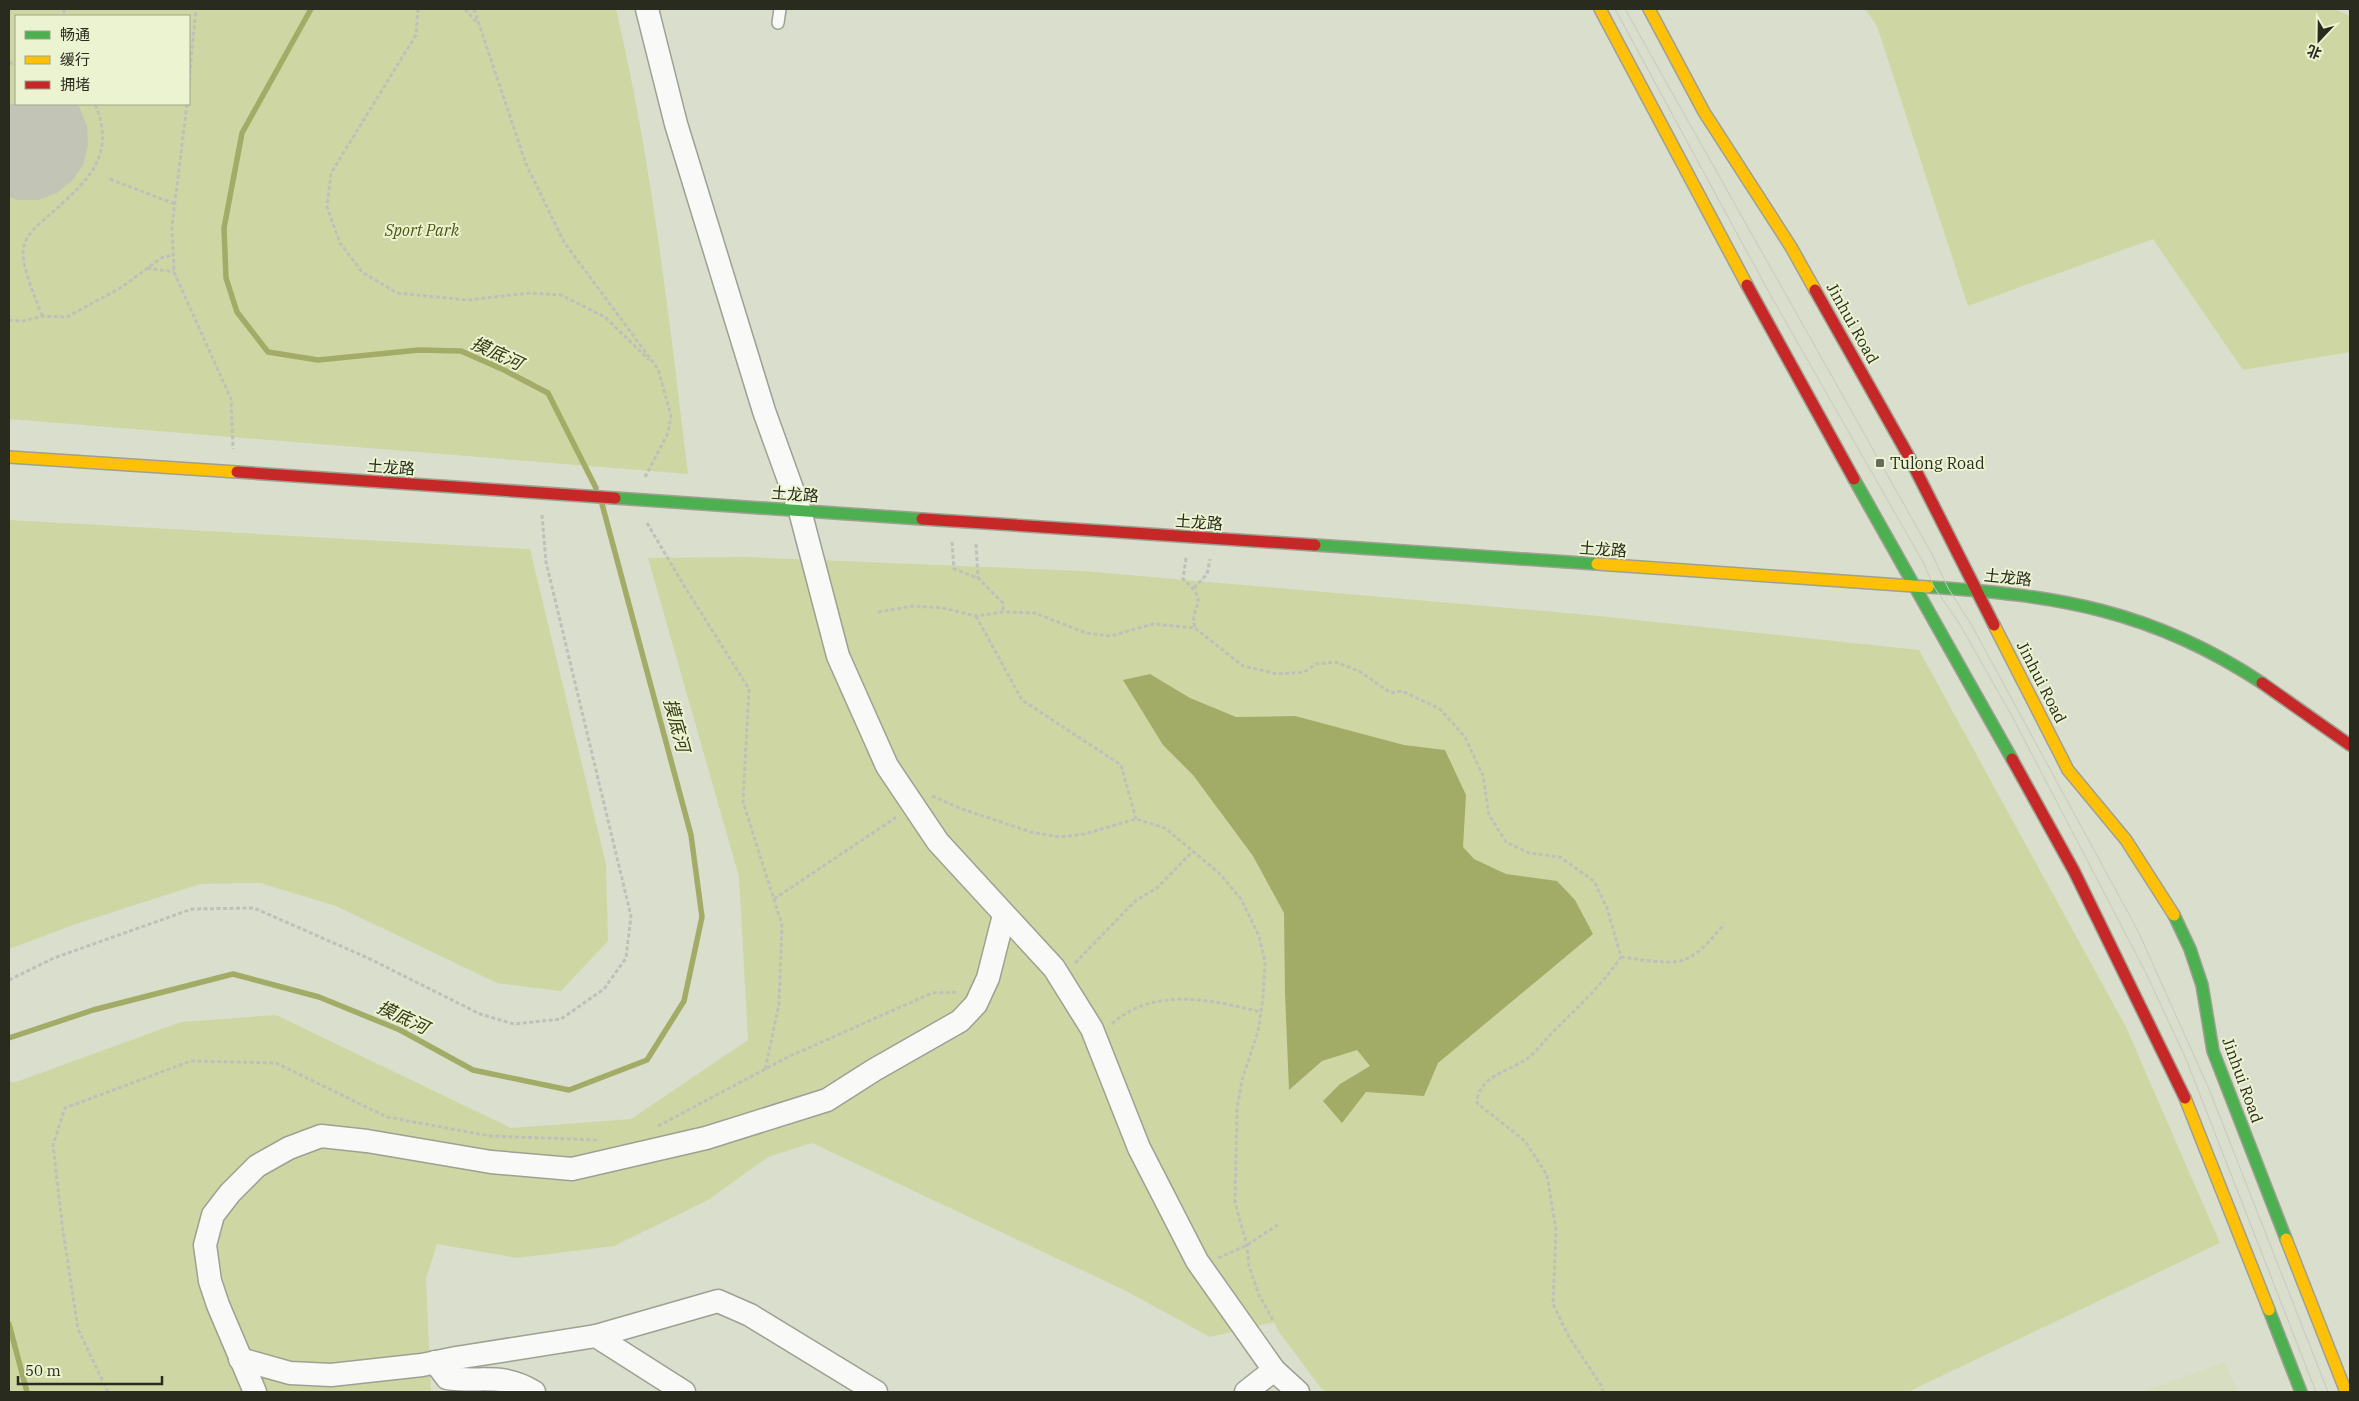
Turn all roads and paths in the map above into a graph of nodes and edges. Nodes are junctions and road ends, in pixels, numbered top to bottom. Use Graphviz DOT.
graph roads {
  1 [pos="196,9"];
  2 [pos="418,9"];
  3 [pos="465,9"];
  4 [pos="474,9"];
  5 [pos="647,9"];
  6 [pos="780,9"];
  7 [pos="1600,9"];
  8 [pos="1649,9"];
  9 [pos="778,22"];
  10 [pos="479,26"];
  11 [pos="190,71"];
  12 [pos="95,105"];
  13 [pos="187,105"];
  14 [pos="110,179"];
  15 [pos="175,204"];
  16 [pos="173,255"];
  17 [pos="146,268"];
  18 [pos="174,272"];
  19 [pos="42,316"];
  20 [pos="9,320"];
  21 [pos="658,369"];
  22 [pos="9,457"];
  23 [pos="234,472"];
  24 [pos="541,493"];
  25 [pos="629,500"];
  26 [pos="800,511"];
  27 [pos="951,521"];
  28 [pos="976,523"];
  29 [pos="1188,537"];
  30 [pos="1213,539"];
  31 [pos="978,578"];
  32 [pos="1913,586"];
  33 [pos="1194,588"];
  34 [pos="1978,590"];
  35 [pos="878,612"];
  36 [pos="1003,612"];
  37 [pos="976,616"];
  38 [pos="1195,628"];
  39 [pos="2350,745"];
  40 [pos="914,806"];
  41 [pos="1136,819"];
  42 [pos="1193,851"];
  43 [pos="774,899"];
  44 [pos="1004,915"];
  45 [pos="1724,924"];
  46 [pos="1621,957"];
  47 [pos="1060,978"];
  48 [pos="9,980"];
  49 [pos="982,990"];
  50 [pos="1261,1012"];
  51 [pos="1096,1039"];
  52 [pos="764,1070"];
  53 [pos="649,1129"];
  54 [pos="604,1140"];
  55 [pos="1279,1224"];
  56 [pos="1247,1245"];
  57 [pos="1202,1268"];
  58 [pos="1274,1322"];
  59 [pos="596,1336"];
  60 [pos="240,1359"];
  61 [pos="1274,1370"];
  62 [pos="441,1377"];
  63 [pos="1290,1390"];
  64 [pos="108,1392"];
  65 [pos="255,1392"];
  66 [pos="534,1392"];
  67 [pos="684,1392"];
  68 [pos="876,1392"];
  69 [pos="1246,1392"];
  70 [pos="1603,1392"];
  71 [pos="2301,1392"];
  72 [pos="2346,1392"];
  1 -- 11 [label="path"];
  2 -- 21 [label="path"];
  3 -- 10 [label="path"];
  4 -- 10 [label="path"];
  5 -- 26 [label="street"];
  6 -- 9 [label="lane"];
  7 -- 32 [label="main road"];
  8 -- 34 [label="main road, Jinhui Road"];
  10 -- 21 [label="path"];
  12 -- 19 [label="path"];
  13 -- 15 [label="path"];
  14 -- 15 [label="path"];
  15 -- 16 [label="path"];
  16 -- 17 [label="path"];
  16 -- 18 [label="path"];
  17 -- 18 [label="path"];
  17 -- 19 [label="path"];
  18 -- 23 [label="path"];
  19 -- 20 [label="path"];
  21 -- 25 [label="path"];
  22 -- 23 [label="main road, 土龙路"];
  23 -- 24 [label="main road, 土龙路"];
  24 -- 25 [label="main road, 土龙路"];
  24 -- 48 [label="path"];
  25 -- 26 [label="main road, 土龙路"];
  25 -- 43 [label="path"];
  26 -- 27 [label="main road, 土龙路"];
  26 -- 40 [label="street"];
  27 -- 28 [label="main road, 土龙路"];
  27 -- 31 [label="path"];
  28 -- 29 [label="main road, 土龙路"];
  28 -- 31 [label="path"];
  29 -- 30 [label="main road, 土龙路"];
  29 -- 33 [label="path"];
  30 -- 32 [label="main road, 土龙路"];
  30 -- 33 [label="path"];
  31 -- 36 [label="path"];
  32 -- 34 [label="main road, 土龙路"];
  32 -- 71 [label="main road"];
  33 -- 38 [label="path"];
  34 -- 39 [label="main road, 土龙路"];
  34 -- 72 [label="main road, Jinhui Road"];
  35 -- 37 [label="path"];
  36 -- 37 [label="path"];
  36 -- 38 [label="path"];
  37 -- 41 [label="path"];
  38 -- 46 [label="path"];
  40 -- 41 [label="path"];
  40 -- 43 [label="path"];
  40 -- 44 [label="street"];
  41 -- 42 [label="path"];
  42 -- 47 [label="path"];
  42 -- 50 [label="path"];
  43 -- 52 [label="path"];
  44 -- 47 [label="street"];
  44 -- 49 [label="street"];
  45 -- 46 [label="path"];
  46 -- 70 [label="path"];
  47 -- 51 [label="street"];
  49 -- 52 [label="path"];
  49 -- 60 [label="street"];
  50 -- 51 [label="path"];
  50 -- 56 [label="path"];
  51 -- 57 [label="street"];
  52 -- 53 [label="path"];
  54 -- 64 [label="path"];
  55 -- 56 [label="path"];
  56 -- 57 [label="path"];
  56 -- 58 [label="path"];
  57 -- 61 [label="street"];
  59 -- 62 [label="street"];
  59 -- 67 [label="street"];
  59 -- 68 [label="street"];
  60 -- 62 [label="street"];
  60 -- 65 [label="street"];
  61 -- 63 [label="street"];
  61 -- 69 [label="street"];
  62 -- 66 [label="street"];
}
